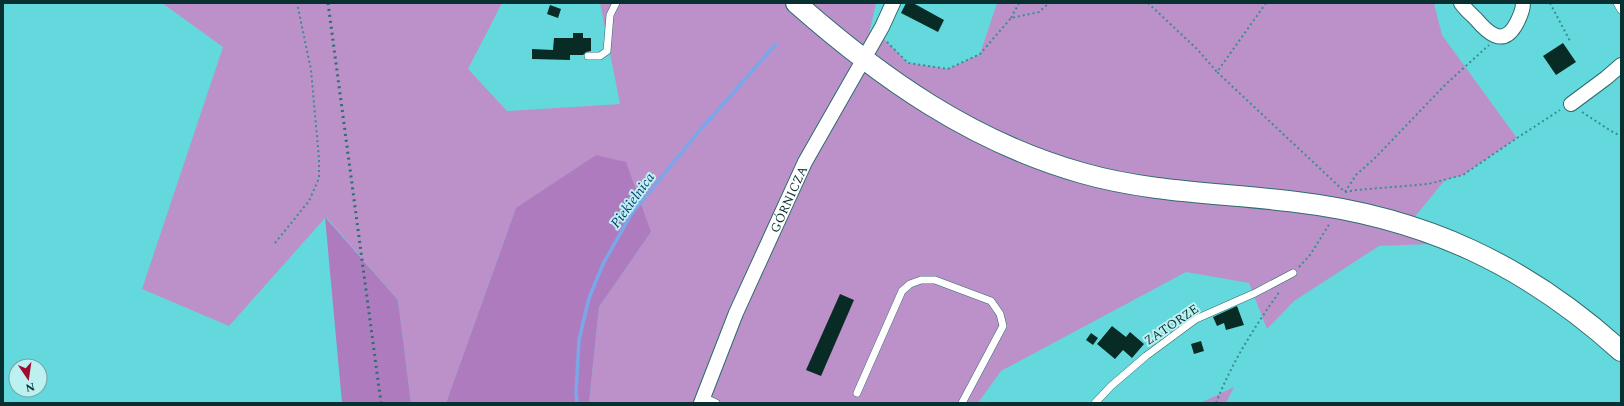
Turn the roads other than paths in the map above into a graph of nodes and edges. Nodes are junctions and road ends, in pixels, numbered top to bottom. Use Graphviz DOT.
graph roads {
  1 [pos="616,3"];
  2 [pos="796,3"];
  3 [pos="893,3"];
  4 [pos="1461,3"];
  5 [pos="1523,3"];
  6 [pos="1617,3"];
  7 [pos="1621,10"];
  8 [pos="588,56"];
  9 [pos="863,58"];
  10 [pos="1621,65"];
  11 [pos="1571,104"];
  12 [pos="1293,273"];
  13 [pos="1621,351"];
  14 [pos="858,393"];
  15 [pos="707,401"];
  16 [pos="962,403"];
  17 [pos="1095,403"];
  1 -- 8 [label="lane"];
  2 -- 9 [label="main road"];
  3 -- 9 [label="street, GÓRNICZA"];
  4 -- 5 [label="street"];
  6 -- 7 [label="lane"];
  9 -- 13 [label="main road"];
  9 -- 15 [label="street, GÓRNICZA"];
  10 -- 11 [label="street"];
  12 -- 17 [label="lane, ZATORZE"];
  14 -- 16 [label="lane"];
}
